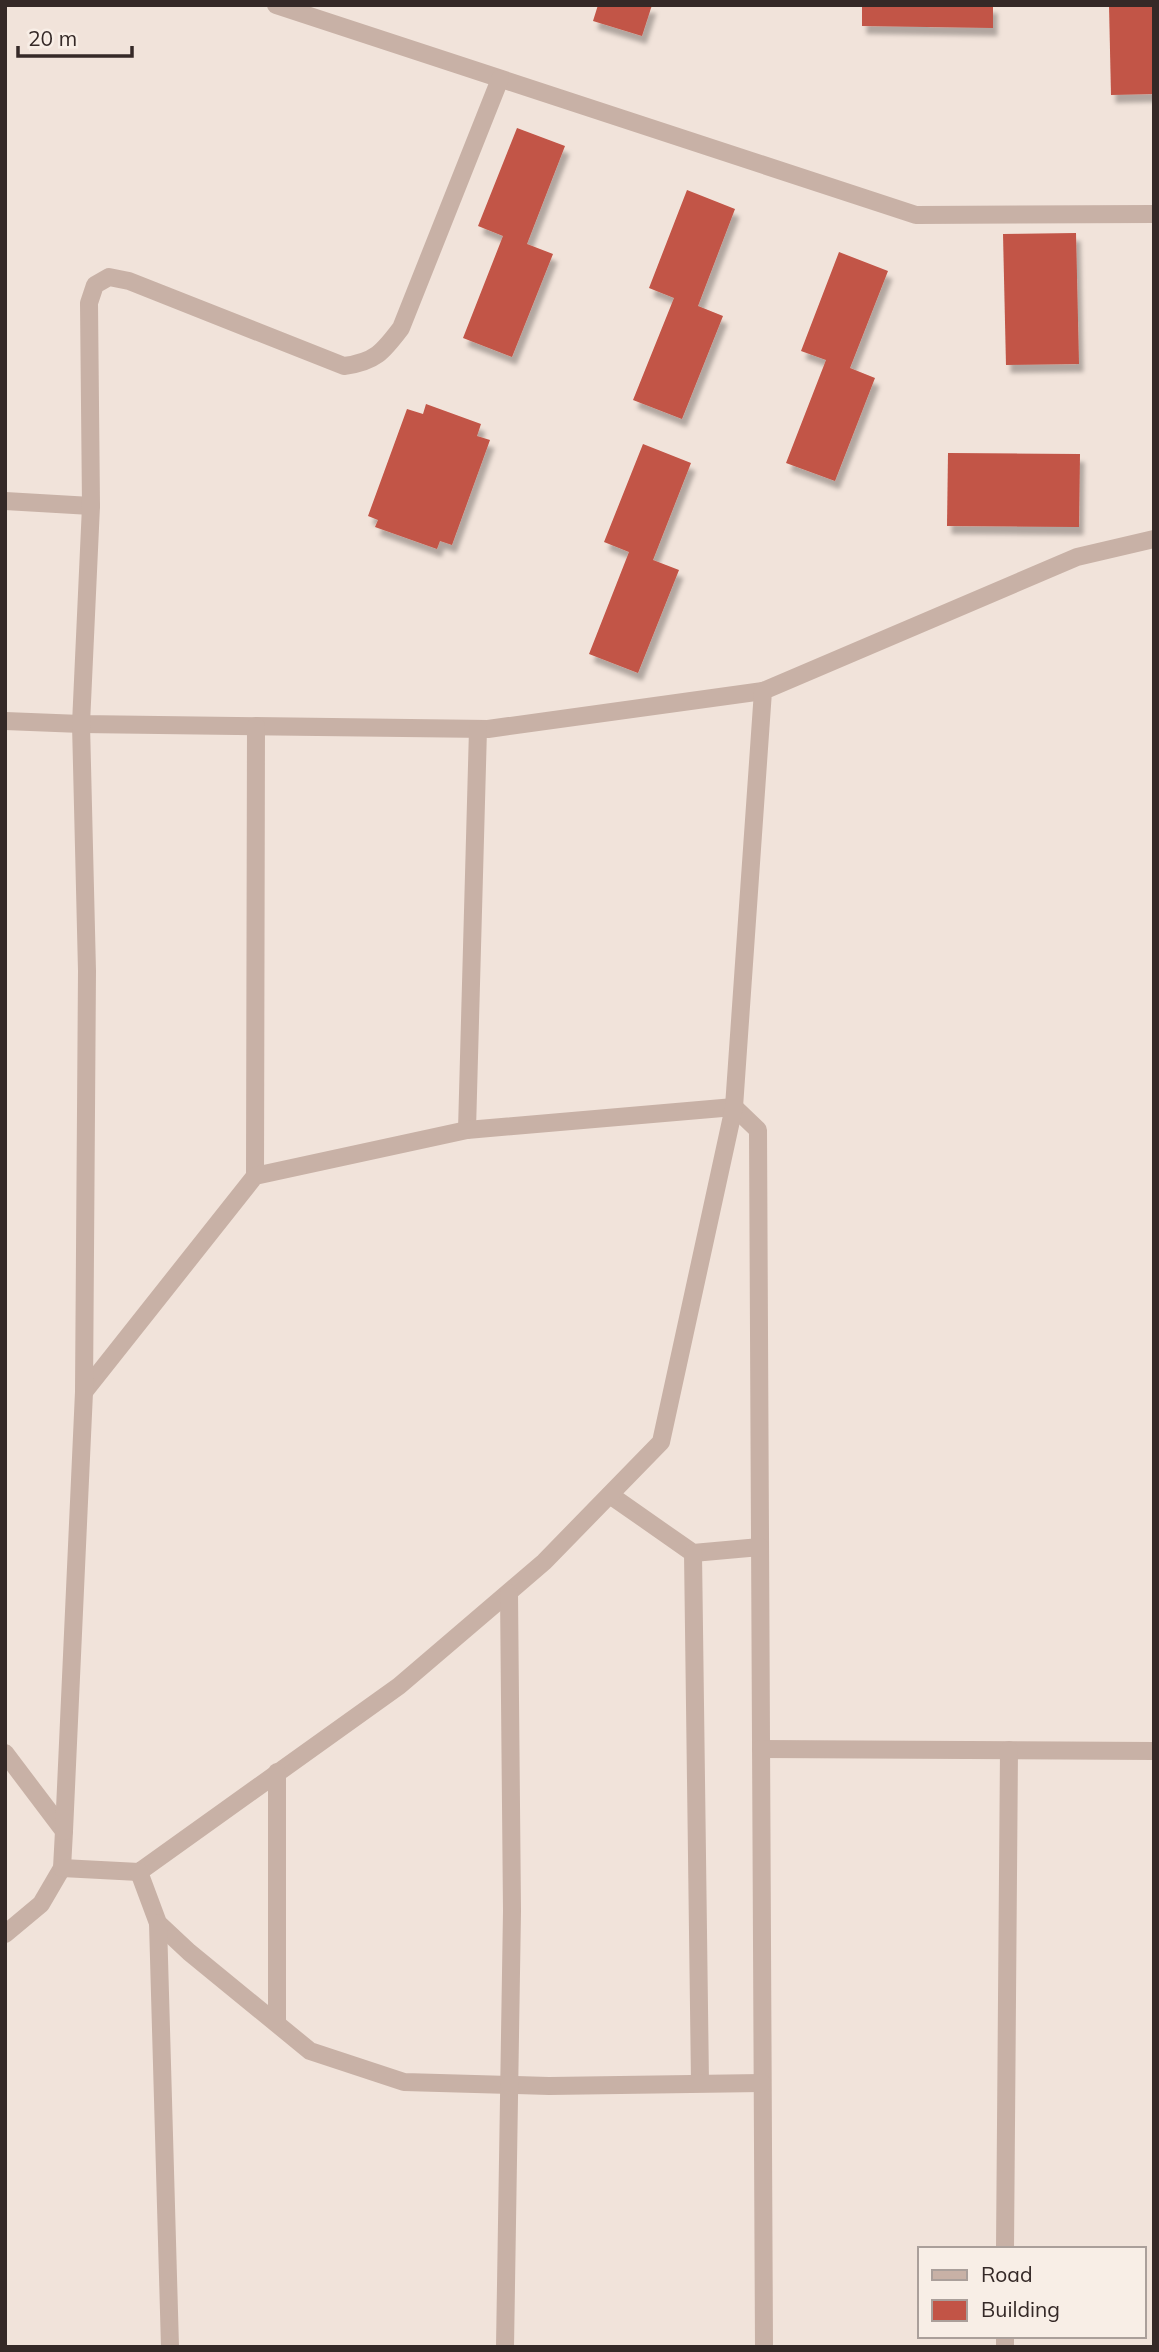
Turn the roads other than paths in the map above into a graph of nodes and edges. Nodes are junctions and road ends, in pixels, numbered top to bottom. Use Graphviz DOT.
graph roads {
  1 [pos="276,5"];
  2 [pos="500,79"];
  3 [pos="1154,215"];
  4 [pos="5,501"];
  5 [pos="91,506"];
  6 [pos="1154,539"];
  7 [pos="763,691"];
  8 [pos="5,721"];
  9 [pos="81,724"];
  10 [pos="256,726"];
  11 [pos="478,729"];
  12 [pos="734,1107"];
  13 [pos="467,1130"];
  14 [pos="256,1176"];
  15 [pos="85,1392"];
  16 [pos="610,1495"];
  17 [pos="760,1547"];
  18 [pos="693,1553"];
  19 [pos="509,1592"];
  20 [pos="761,1749"];
  21 [pos="1009,1750"];
  22 [pos="1154,1751"];
  23 [pos="5,1752"];
  24 [pos="277,1772"];
  25 [pos="64,1831"];
  26 [pos="62,1868"];
  27 [pos="139,1872"];
  28 [pos="158,1923"];
  29 [pos="5,1934"];
  30 [pos="277,2023"];
  31 [pos="700,2083"];
  32 [pos="762,2083"];
  33 [pos="509,2085"];
  34 [pos="1005,2247"];
  35 [pos="170,2347"];
  36 [pos="505,2347"];
  37 [pos="764,2347"];
  1 -- 2 [label="street"];
  2 -- 3 [label="street"];
  2 -- 5 [label="street"];
  4 -- 5 [label="street"];
  5 -- 9 [label="street"];
  6 -- 7 [label="street"];
  7 -- 11 [label="street"];
  7 -- 12 [label="street"];
  8 -- 9 [label="street"];
  9 -- 10 [label="street"];
  9 -- 15 [label="street"];
  10 -- 11 [label="street"];
  10 -- 14 [label="street"];
  11 -- 13 [label="street"];
  12 -- 13 [label="street"];
  12 -- 16 [label="street"];
  12 -- 17 [label="street"];
  13 -- 14 [label="street"];
  14 -- 15 [label="street"];
  15 -- 25 [label="street"];
  16 -- 18 [label="street"];
  16 -- 19 [label="street"];
  17 -- 18 [label="street"];
  17 -- 20 [label="street"];
  18 -- 31 [label="street"];
  19 -- 24 [label="street"];
  19 -- 33 [label="street"];
  20 -- 21 [label="street"];
  20 -- 32 [label="street"];
  21 -- 22 [label="street"];
  21 -- 34 [label="street"];
  23 -- 25 [label="street"];
  24 -- 27 [label="street"];
  24 -- 30 [label="street"];
  25 -- 26 [label="street"];
  26 -- 27 [label="street"];
  26 -- 29 [label="street"];
  27 -- 28 [label="street"];
  28 -- 30 [label="street"];
  28 -- 35 [label="street"];
  30 -- 33 [label="street"];
  31 -- 32 [label="street"];
  31 -- 33 [label="street"];
  32 -- 37 [label="street"];
  33 -- 36 [label="street"];
}
